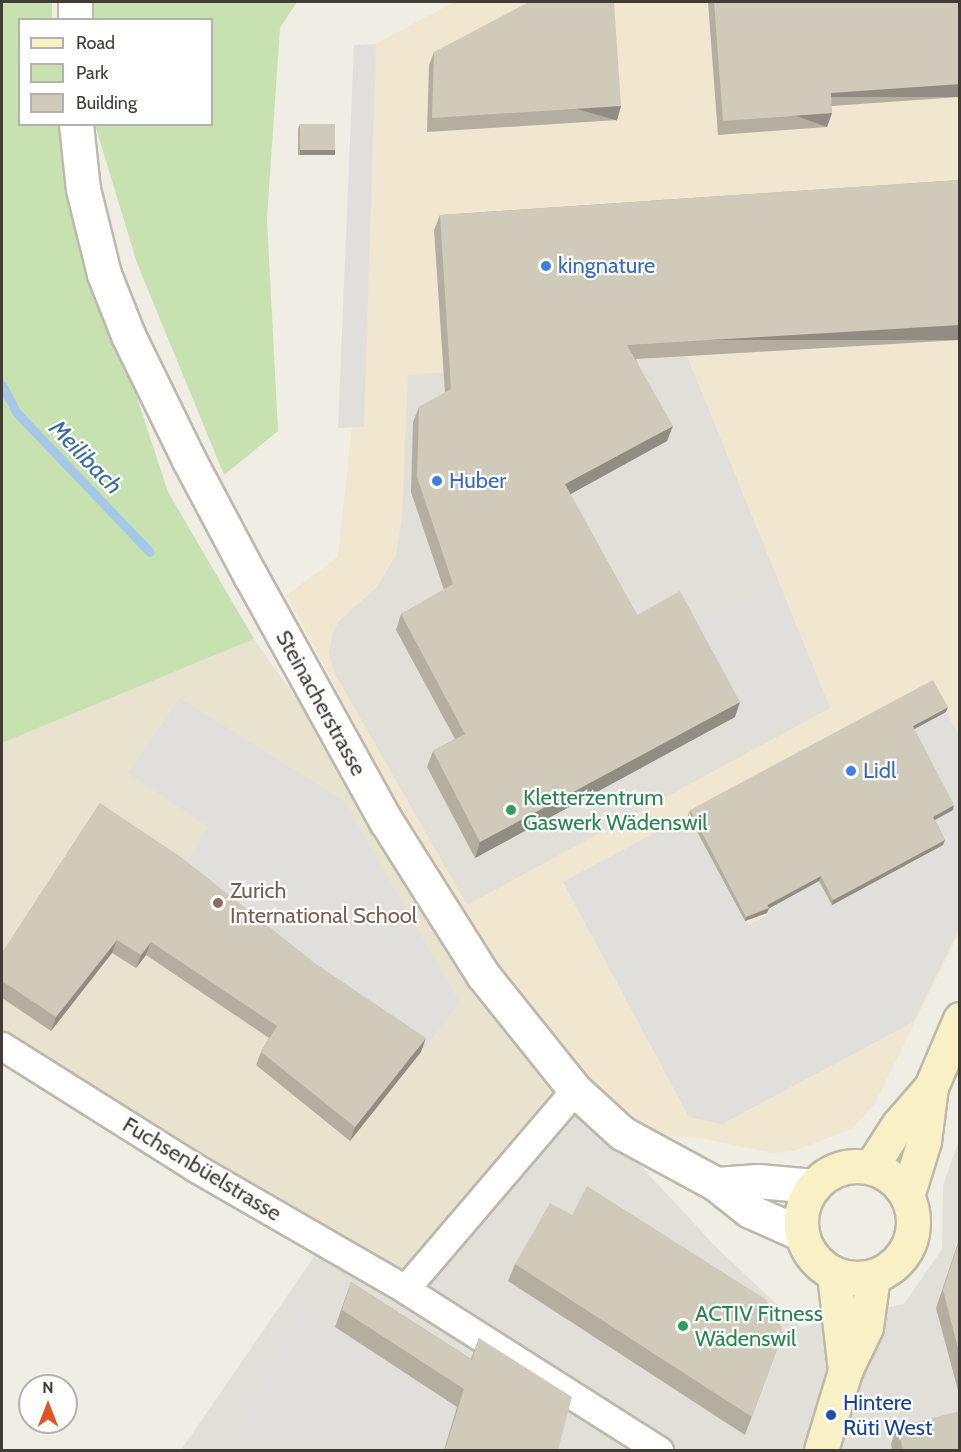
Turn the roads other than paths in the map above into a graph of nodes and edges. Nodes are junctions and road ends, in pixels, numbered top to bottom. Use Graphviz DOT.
graph roads {
  1 [pos="75,2"];
  2 [pos="75,18"];
  3 [pos="76,126"];
  4 [pos="960,1019"];
  5 [pos="2,1046"];
  6 [pos="931,1087"];
  7 [pos="576,1090"];
  8 [pos="871,1167"];
  9 [pos="716,1184"];
  10 [pos="814,1186"];
  11 [pos="907,1196"];
  12 [pos="802,1234"];
  13 [pos="834,1274"];
  14 [pos="873,1276"];
  15 [pos="405,1289"];
  16 [pos="845,1371"];
  17 [pos="659,1450"];
  18 [pos="821,1450"];
  1 -- 2 [label="street"];
  3 -- 7 [label="street, Steinacherstrasse"];
  4 -- 6 [label="main road"];
  5 -- 15 [label="street, Fuchsenbüelstrasse"];
  6 -- 8 [label="main road"];
  6 -- 11 [label="main road"];
  7 -- 9 [label="street, Steinacherstrasse"];
  7 -- 15 [label="street"];
  8 -- 10 [label="main road"];
  8 -- 11 [label="main road"];
  9 -- 10 [label="street"];
  9 -- 12 [label="street, Steinacherstrasse"];
  10 -- 12 [label="main road"];
  11 -- 14 [label="main road"];
  12 -- 13 [label="main road"];
  13 -- 14 [label="main road"];
  13 -- 16 [label="main road"];
  14 -- 16 [label="main road"];
  15 -- 17 [label="street, Fuchsenbüelstrasse"];
  16 -- 18 [label="main road"];
}
